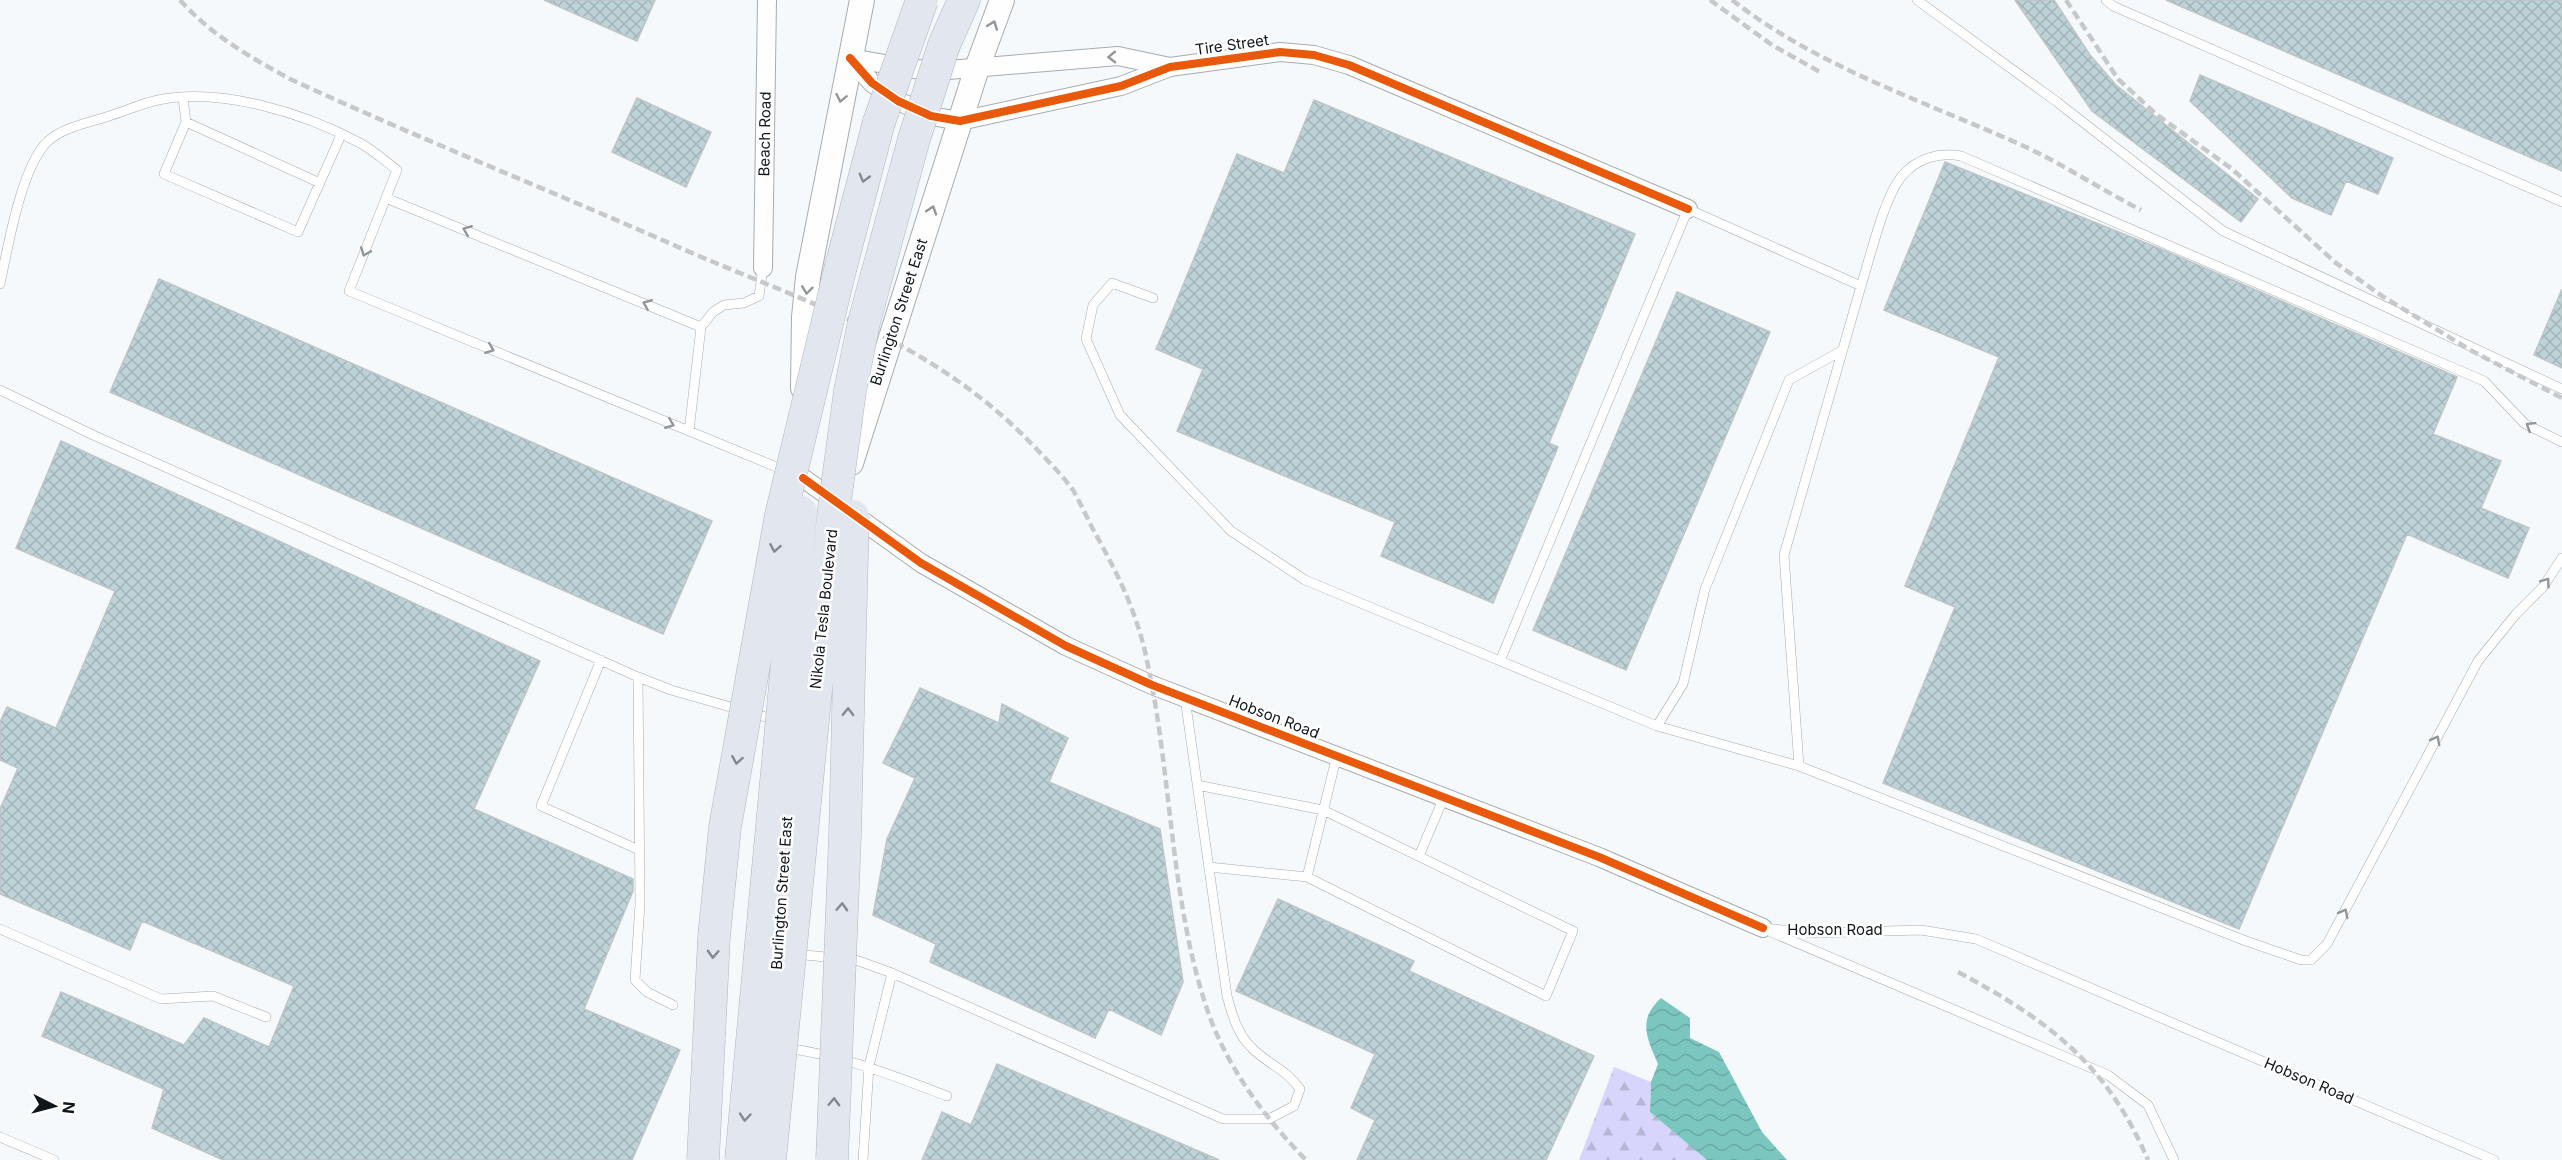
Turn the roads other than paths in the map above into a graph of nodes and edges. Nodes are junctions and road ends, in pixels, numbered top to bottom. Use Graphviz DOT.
graph roads {
  1 [pos="767,0"];
  2 [pos="862,0"];
  3 [pos="910,0"];
  4 [pos="922,0"];
  5 [pos="959,0"];
  6 [pos="963,0"];
  7 [pos="1002,0"];
  8 [pos="1917,0"];
  9 [pos="2106,0"];
  10 [pos="944,45"];
  11 [pos="850,58"];
  12 [pos="977,68"];
  13 [pos="1170,68"];
  14 [pos="183,98"];
  15 [pos="186,122"];
  16 [pos="879,122"];
  17 [pos="960,122"];
  18 [pos="340,135"];
  19 [pos="320,183"];
  20 [pos="386,198"];
  21 [pos="2562,202"];
  22 [pos="1688,208"];
  23 [pos="890,235"];
  24 [pos="841,266"];
  25 [pos="764,268"];
  26 [pos="0,284"];
  27 [pos="1861,286"];
  28 [pos="1153,298"];
  29 [pos="701,327"];
  30 [pos="1843,350"];
  31 [pos="2562,389"];
  32 [pos="0,390"];
  33 [pos="689,431"];
  34 [pos="2562,442"];
  35 [pos="803,477"];
  36 [pos="839,502"];
  37 [pos="2562,558"];
  38 [pos="803,627"];
  39 [pos="601,660"];
  40 [pos="1500,661"];
  41 [pos="638,677"];
  42 [pos="1185,698"];
  43 [pos="795,726"];
  44 [pos="1657,726"];
  45 [pos="1337,755"];
  46 [pos="1799,766"];
  47 [pos="1197,785"];
  48 [pos="1444,796"];
  49 [pos="1323,810"];
  50 [pos="639,850"];
  51 [pos="1419,856"];
  52 [pos="1209,867"];
  53 [pos="1307,877"];
  54 [pos="1763,928"];
  55 [pos="0,929"];
  56 [pos="778,952"];
  57 [pos="892,973"];
  58 [pos="673,1005"];
  59 [pos="266,1017"];
  60 [pos="771,1046"];
  61 [pos="869,1066"];
  62 [pos="947,1096"];
  63 [pos="0,1137"];
  64 [pos="54,1160"];
  65 [pos="703,1160"];
  66 [pos="741,1160"];
  67 [pos="763,1160"];
  68 [pos="770,1160"];
  69 [pos="831,1160"];
  70 [pos="863,1160"];
  71 [pos="2174,1160"];
  72 [pos="2494,1160"];
  1 -- 25 [label="street, Beach Road"];
  2 -- 11 [label="main road, Burlington Street East"];
  3 -- 16 [label="highway, bridge"];
  4 -- 16 [label="highway, Nikola Tesla Boulevard, bridge"];
  5 -- 10 [label="highway, Nikola Tesla Boulevard"];
  6 -- 10 [label="highway"];
  12 -- 7 [label="main road, Burlington Street East, one-way"];
  8 -- 31 [label="lane"];
  9 -- 21 [label="lane"];
  10 -- 23 [label="highway, Nikola Tesla Boulevard, bridge"];
  11 -- 12 [label="street, Tire Street"];
  11 -- 17 [label="street, Tire Street"];
  11 -- 35 [label="main road, Burlington Street East, one-way"];
  13 -- 12 [label="street, Tire Street, one-way"];
  12 -- 17 [label="main road, Burlington Street East"];
  13 -- 17 [label="street, Tire Street"];
  13 -- 22 [label="street, Tire Street"];
  14 -- 15 [label="lane"];
  14 -- 18 [label="lane"];
  14 -- 26 [label="lane"];
  15 -- 19 [label="lane"];
  15 -- 19 [label="lane"];
  16 -- 24 [label="highway, Nikola Tesla Boulevard, one-way"];
  36 -- 17 [label="main road, Burlington Street East, one-way"];
  18 -- 19 [label="lane"];
  18 -- 20 [label="lane"];
  29 -- 20 [label="lane, one-way"];
  20 -- 33 [label="lane, one-way"];
  22 -- 27 [label="lane"];
  22 -- 40 [label="lane"];
  23 -- 68 [label="highway, Nikola Tesla Boulevard, bridge"];
  69 -- 23 [label="highway, one-way, bridge"];
  24 -- 65 [label="highway, one-way, bridge"];
  24 -- 66 [label="highway, Nikola Tesla Boulevard, one-way, bridge"];
  25 -- 29 [label="lane"];
  27 -- 30 [label="lane"];
  34 -- 27 [label="lane, one-way"];
  28 -- 40 [label="lane"];
  29 -- 33 [label="lane"];
  30 -- 44 [label="lane"];
  30 -- 46 [label="lane"];
  32 -- 39 [label="lane"];
  33 -- 35 [label="lane"];
  35 -- 36 [label="street, Hobson Road"];
  35 -- 38 [label="main road, Burlington Street East"];
  36 -- 38 [label="main road, Burlington Street East"];
  36 -- 42 [label="street, Hobson Road"];
  46 -- 37 [label="lane, one-way"];
  38 -- 43 [label="main road, Burlington Street East"];
  39 -- 41 [label="lane"];
  39 -- 50 [label="lane"];
  40 -- 44 [label="lane"];
  41 -- 43 [label="lane"];
  41 -- 50 [label="lane"];
  42 -- 45 [label="street, Hobson Road"];
  42 -- 47 [label="lane"];
  43 -- 56 [label="main road, Burlington Street East"];
  44 -- 46 [label="lane"];
  45 -- 48 [label="street, Hobson Road"];
  45 -- 49 [label="lane"];
  47 -- 49 [label="lane"];
  47 -- 52 [label="lane"];
  48 -- 51 [label="lane"];
  48 -- 54 [label="street, Hobson Road"];
  49 -- 51 [label="lane"];
  49 -- 53 [label="lane"];
  50 -- 58 [label="lane"];
  51 -- 53 [label="lane"];
  52 -- 53 [label="lane"];
  52 -- 57 [label="lane"];
  54 -- 71 [label="lane"];
  54 -- 72 [label="lane, Hobson Road"];
  55 -- 59 [label="lane"];
  56 -- 57 [label="lane"];
  56 -- 60 [label="main road, Burlington Street East"];
  57 -- 61 [label="lane"];
  60 -- 61 [label="lane"];
  60 -- 67 [label="main road, Burlington Street East"];
  61 -- 62 [label="lane"];
  61 -- 70 [label="lane"];
  63 -- 64 [label="lane"];
}
